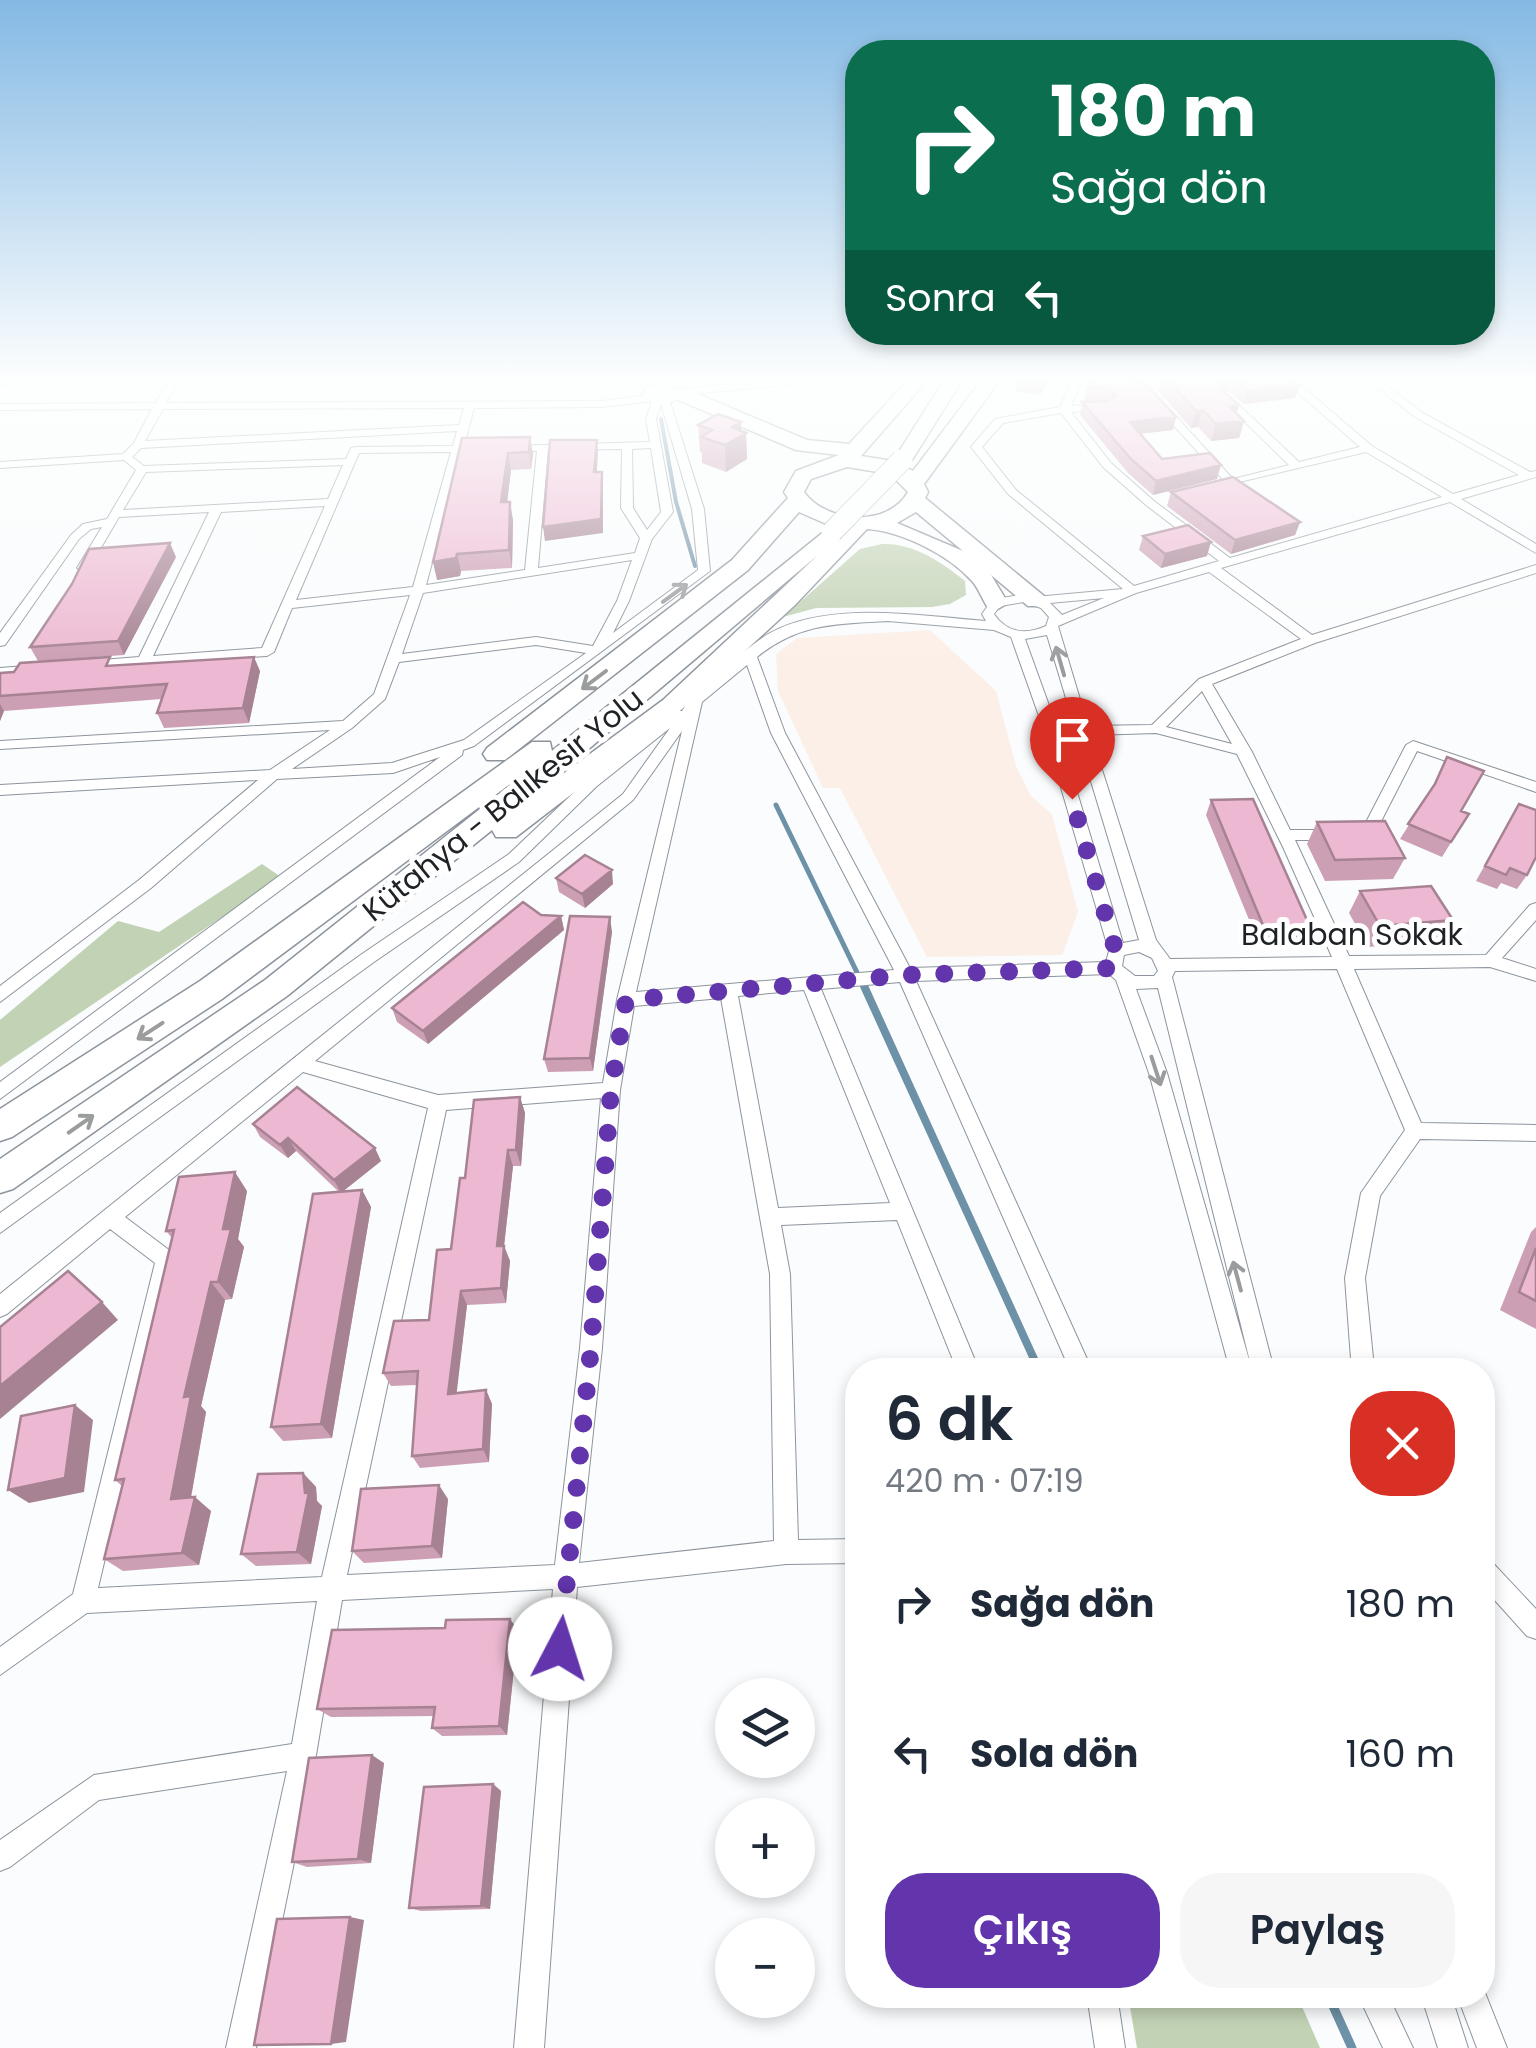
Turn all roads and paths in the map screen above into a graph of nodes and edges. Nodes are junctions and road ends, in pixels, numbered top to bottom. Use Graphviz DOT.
graph roads {
  1 [pos="139,473"];
  2 [pos="343,473"];
  3 [pos="450,473"];
  4 [pos="541,473"];
  5 [pos="627,473"];
  6 [pos="661,473"];
  7 [pos="688,473"];
  8 [pos="788,473"];
  9 [pos="813,473"];
  10 [pos="856,473"];
  11 [pos="878,473"];
  12 [pos="898,473"];
  13 [pos="928,473"];
  14 [pos="996,473"];
  15 [pos="1115,473"];
  16 [pos="1222,473"];
  17 [pos="1271,473"];
  18 [pos="1407,473"];
  19 [pos="1532,475"];
  20 [pos="1231,483"];
  21 [pos="1199,491"];
  22 [pos="915,492"];
  23 [pos="1166,499"];
  24 [pos="1448,499"];
  25 [pos="330,502"];
  26 [pos="1150,504"];
  27 [pos="216,509"];
  28 [pos="698,509"];
  29 [pos="808,510"];
  30 [pos="667,512"];
  31 [pos="115,517"];
  32 [pos="867,522"];
  33 [pos="646,538"];
  34 [pos="1536,548"];
  35 [pos="642,555"];
  36 [pos="1228,562"];
  37 [pos="1211,568"];
  38 [pos="1536,568"];
  39 [pos="531,574"];
  40 [pos="70,587"];
  41 [pos="418,590"];
  42 [pos="1132,590"];
  43 [pos="1036,601"];
  44 [pos="286,605"];
  45 [pos="994,612"];
  46 [pos="1053,626"];
  47 [pos="1017,635"];
  48 [pos="1310,640"];
  49 [pos="0,642"];
  50 [pos="597,650"];
  51 [pos="28,654"];
  52 [pos="751,658"];
  53 [pos="394,659"];
  54 [pos="144,661"];
  55 [pos="72,666"];
  56 [pos="54,668"];
  57 [pos="17,670"];
  58 [pos="0,672"];
  59 [pos="1204,682"];
  60 [pos="696,700"];
  61 [pos="347,725"];
  62 [pos="1156,729"];
  63 [pos="1080,730"];
  64 [pos="469,743"];
  65 [pos="0,745"];
  66 [pos="1245,752"];
  67 [pos="273,775"];
  68 [pos="1536,787"];
  69 [pos="0,790"];
  70 [pos="1284,835"];
  71 [pos="1536,910"];
  72 [pos="1342,961"];
  73 [pos="1490,962"];
  74 [pos="1162,965"];
  75 [pos="1118,966"];
  76 [pos="905,975"];
  77 [pos="1536,975"];
  78 [pos="810,983"];
  79 [pos="276,988"];
  80 [pos="728,991"];
  81 [pos="0,995"];
  82 [pos="626,1000"];
  83 [pos="302,1064"];
  84 [pos="611,1090"];
  85 [pos="0,1092"];
  86 [pos="438,1103"];
  87 [pos="0,1128"];
  88 [pos="1415,1131"];
  89 [pos="1536,1133"];
  90 [pos="0,1178"];
  91 [pos="902,1210"];
  92 [pos="768,1216"];
  93 [pos="109,1217"];
  94 [pos="0,1224"];
  95 [pos="0,1307"];
  96 [pos="963,1358"];
  97 [pos="1077,1358"];
  98 [pos="1238,1358"];
  99 [pos="1260,1358"];
  100 [pos="1362,1358"];
  101 [pos="786,1552"];
  102 [pos="845,1552"];
  103 [pos="566,1576"];
  104 [pos="1495,1582"];
  105 [pos="332,1587"];
  106 [pos="83,1601"];
  107 [pos="1536,1627"];
  108 [pos="0,1662"];
  109 [pos="303,1755"];
  110 [pos="0,1857"];
  111 [pos="1104,2008"];
  112 [pos="1379,2008"];
  113 [pos="1440,2008"];
  114 [pos="1477,2008"];
  115 [pos="242,2048"];
  116 [pos="529,2048"];
  117 [pos="1110,2048"];
  118 [pos="1398,2048"];
  119 [pos="1453,2048"];
  120 [pos="1492,2048"];
  1 -- 31 [label="street"];
  2 -- 25 [label="street"];
  3 -- 41 [label="street"];
  4 -- 39 [label="street"];
  5 -- 33 [label="street"];
  6 -- 30 [label="street"];
  7 -- 28 [label="street"];
  8 -- 29 [label="highway"];
  9 -- 29 [label="highway"];
  10 -- 29 [label="highway, Kütahya - Balıkesir Yolu"];
  11 -- 29 [label="highway, Kütahya - Balıkesir Yolu, bridge"];
  12 -- 22 [label="highway"];
  13 -- 22 [label="highway"];
  14 -- 42 [label="street"];
  15 -- 26 [label="street"];
  16 -- 20 [label="street"];
  17 -- 20 [label="street"];
  18 -- 24 [label="street"];
  19 -- 24 [label="street"];
  20 -- 21 [label="street"];
  22 -- 32 [label="highway"];
  22 -- 43 [label="highway"];
  23 -- 26 [label="street"];
  24 -- 34 [label="street"];
  24 -- 36 [label="street"];
  25 -- 27 [label="street"];
  25 -- 44 [label="street"];
  26 -- 36 [label="street"];
  27 -- 31 [label="street"];
  27 -- 54 [label="street"];
  28 -- 30 [label="street"];
  50 -- 28 [label="street, one-way"];
  29 -- 32 [label="highway"];
  29 -- 79 [label="highway, Kütahya - Balıkesir Yolu"];
  29 -- 87 [label="highway, Kütahya - Balıkesir Yolu, one-way"];
  30 -- 33 [label="street"];
  31 -- 40 [label="street"];
  31 -- 49 [label="street"];
  32 -- 45 [label="highway"];
  32 -- 79 [label="highway"];
  33 -- 35 [label="street"];
  35 -- 39 [label="street"];
  35 -- 50 [label="street"];
  36 -- 37 [label="street"];
  37 -- 42 [label="street"];
  37 -- 48 [label="street"];
  38 -- 48 [label="street"];
  39 -- 41 [label="street"];
  41 -- 44 [label="street"];
  41 -- 53 [label="street"];
  42 -- 43 [label="street"];
  42 -- 46 [label="street"];
  43 -- 45 [label="street"];
  43 -- 46 [label="street"];
  44 -- 54 [label="street"];
  45 -- 47 [label="street"];
  45 -- 52 [label="street"];
  46 -- 47 [label="street"];
  63 -- 46 [label="street, one-way"];
  47 -- 75 [label="street"];
  48 -- 59 [label="street"];
  50 -- 53 [label="street"];
  50 -- 64 [label="street"];
  51 -- 57 [label="street"];
  52 -- 60 [label="street"];
  52 -- 76 [label="street"];
  53 -- 61 [label="street"];
  54 -- 55 [label="street"];
  56 -- 57 [label="street"];
  57 -- 58 [label="street"];
  59 -- 62 [label="street"];
  59 -- 66 [label="street"];
  60 -- 82 [label="street"];
  60 -- 83 [label="street"];
  60 -- 94 [label="street"];
  61 -- 65 [label="street"];
  61 -- 67 [label="street"];
  62 -- 63 [label="street"];
  62 -- 66 [label="street"];
  63 -- 74 [label="street"];
  64 -- 67 [label="street"];
  64 -- 85 [label="street"];
  66 -- 70 [label="street"];
  67 -- 69 [label="street"];
  67 -- 81 [label="street"];
  68 -- 70 [label="street"];
  70 -- 72 [label="street"];
  71 -- 73 [label="street"];
  72 -- 73 [label="street, Balaban Sokak"];
  72 -- 74 [label="street, Balaban Sokak"];
  72 -- 88 [label="street"];
  73 -- 77 [label="street, Balaban Sokak"];
  74 -- 75 [label="street"];
  74 -- 75 [label="street"];
  99 -- 74 [label="street, one-way"];
  75 -- 76 [label="street"];
  75 -- 98 [label="street, one-way"];
  76 -- 78 [label="street"];
  76 -- 97 [label="street"];
  78 -- 80 [label="street"];
  78 -- 91 [label="street"];
  90 -- 79 [label="highway, Kütahya - Balıkesir Yolu, one-way"];
  80 -- 82 [label="street"];
  80 -- 92 [label="street"];
  82 -- 84 [label="street"];
  83 -- 86 [label="street"];
  83 -- 93 [label="street"];
  84 -- 86 [label="street"];
  84 -- 103 [label="street"];
  86 -- 105 [label="street"];
  88 -- 89 [label="street"];
  88 -- 100 [label="street"];
  91 -- 92 [label="street"];
  91 -- 96 [label="street"];
  92 -- 101 [label="street"];
  93 -- 95 [label="street"];
  93 -- 106 [label="street"];
  101 -- 102 [label="street"];
  101 -- 103 [label="street"];
  103 -- 105 [label="street"];
  103 -- 116 [label="street"];
  104 -- 107 [label="street"];
  105 -- 106 [label="street"];
  105 -- 109 [label="street"];
  106 -- 108 [label="street"];
  109 -- 110 [label="street"];
  109 -- 115 [label="street"];
  111 -- 117 [label="street"];
  112 -- 118 [label="street"];
  113 -- 119 [label="street"];
  114 -- 120 [label="street"];
}
